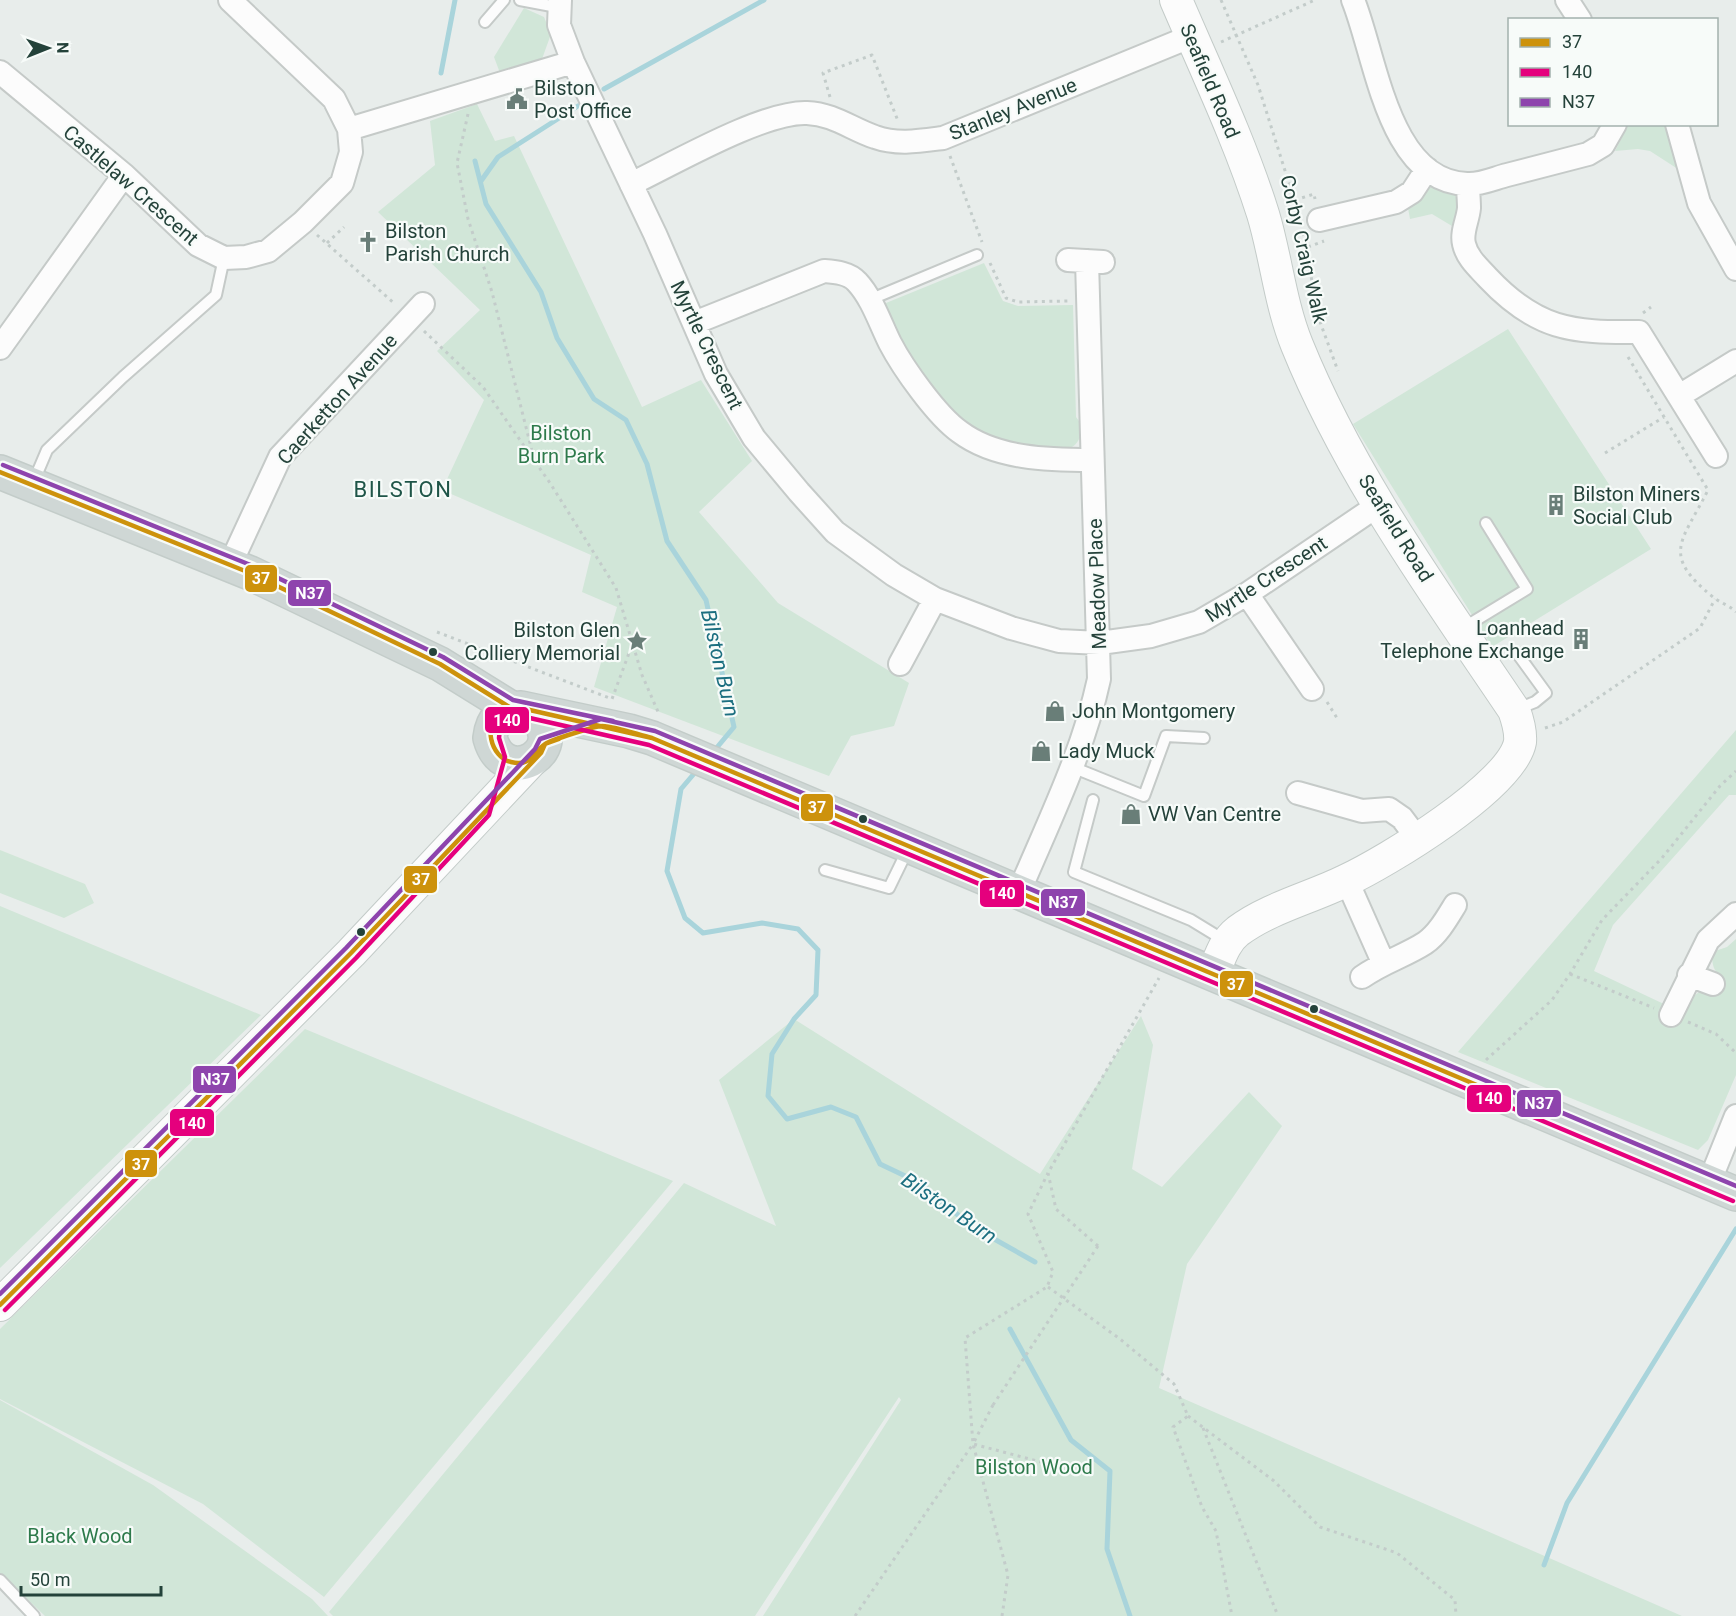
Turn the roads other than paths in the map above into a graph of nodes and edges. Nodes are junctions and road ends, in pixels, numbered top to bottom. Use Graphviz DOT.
graph roads {
  1 [pos="230,0"];
  2 [pos="504,0"];
  3 [pos="520,0"];
  4 [pos="1176,0"];
  5 [pos="1353,0"];
  6 [pos="1567,0"];
  7 [pos="559,4"];
  8 [pos="1579,18"];
  9 [pos="485,22"];
  10 [pos="1195,44"];
  11 [pos="573,62"];
  12 [pos="0,72"];
  13 [pos="1614,126"];
  14 [pos="1678,126"];
  15 [pos="349,129"];
  16 [pos="1427,169"];
  17 [pos="124,175"];
  18 [pos="631,184"];
  19 [pos="1468,184"];
  20 [pos="1307,222"];
  21 [pos="983,253"];
  22 [pos="224,258"];
  23 [pos="1086,261"];
  24 [pos="1736,270"];
  25 [pos="869,300"];
  26 [pos="417,311"];
  27 [pos="694,323"];
  28 [pos="0,348"];
  29 [pos="1736,361"];
  30 [pos="1679,396"];
  31 [pos="1716,456"];
  32 [pos="1092,460"];
  33 [pos="0,472"];
  34 [pos="32,485"];
  35 [pos="1380,504"];
  36 [pos="1486,523"];
  37 [pos="230,565"];
  38 [pos="1247,594"];
  39 [pos="935,599"];
  40 [pos="1460,630"];
  41 [pos="1100,643"];
  42 [pos="1517,653"];
  43 [pos="900,664"];
  44 [pos="1312,689"];
  45 [pos="607,712"];
  46 [pos="1517,719"];
  47 [pos="508,726"];
  48 [pos="1204,738"];
  49 [pos="539,752"];
  50 [pos="1072,767"];
  51 [pos="1298,794"];
  52 [pos="1094,800"];
  53 [pos="484,810"];
  54 [pos="1417,838"];
  55 [pos="909,847"];
  56 [pos="825,870"];
  57 [pos="1347,881"];
  58 [pos="1019,892"];
  59 [pos="1455,905"];
  60 [pos="1736,914"];
  61 [pos="1227,942"];
  62 [pos="1383,962"];
  63 [pos="1213,974"];
  64 [pos="1689,975"];
  65 [pos="1362,977"];
  66 [pos="1713,984"];
  67 [pos="1671,1015"];
  68 [pos="1736,1116"];
  69 [pos="1722,1189"];
  70 [pos="0,1305"];
  71 [pos="0,1580"];
  72 [pos="34,1616"];
  1 -- 15 [label="street"];
  2 -- 9 [label="lane"];
  3 -- 7 [label="lane"];
  4 -- 10 [label="street, Seafield Road"];
  5 -- 16 [label="street"];
  6 -- 8 [label="street"];
  7 -- 11 [label="street, Myrtle Crescent"];
  10 -- 18 [label="street, Stanley Avenue"];
  10 -- 35 [label="street, Seafield Road"];
  11 -- 15 [label="street"];
  11 -- 18 [label="street, Myrtle Crescent"];
  12 -- 17 [label="street, Castlelaw Crescent"];
  13 -- 19 [label="street"];
  14 -- 24 [label="street"];
  15 -- 22 [label="street"];
  16 -- 19 [label="street"];
  16 -- 20 [label="street, Corby Craig Walk"];
  17 -- 22 [label="street, Castlelaw Crescent"];
  17 -- 28 [label="street"];
  18 -- 27 [label="street, Myrtle Crescent"];
  19 -- 30 [label="street"];
  21 -- 25 [label="lane"];
  22 -- 34 [label="lane"];
  23 -- 32 [label="street, Meadow Place"];
  25 -- 27 [label="street"];
  25 -- 32 [label="street"];
  26 -- 37 [label="street, Caerketton Avenue"];
  27 -- 39 [label="street, Myrtle Crescent"];
  29 -- 30 [label="street"];
  30 -- 31 [label="street"];
  32 -- 41 [label="street, Meadow Place"];
  33 -- 34 [label="main road"];
  34 -- 37 [label="main road"];
  35 -- 38 [label="street, Myrtle Crescent"];
  35 -- 40 [label="street, Seafield Road"];
  36 -- 40 [label="lane"];
  37 -- 47 [label="main road"];
  38 -- 41 [label="street, Myrtle Crescent"];
  38 -- 44 [label="street"];
  39 -- 41 [label="street, Myrtle Crescent"];
  39 -- 43 [label="street"];
  40 -- 46 [label="street, Seafield Road"];
  41 -- 50 [label="street, Meadow Place"];
  42 -- 46 [label="lane"];
  45 -- 47 [label="main road"];
  45 -- 49 [label="main road"];
  45 -- 55 [label="main road"];
  46 -- 54 [label="street"];
  47 -- 49 [label="main road"];
  47 -- 49 [label="main road"];
  47 -- 53 [label="street"];
  48 -- 50 [label="lane"];
  49 -- 53 [label="street"];
  50 -- 58 [label="street, Meadow Place"];
  51 -- 54 [label="street"];
  52 -- 61 [label="lane"];
  53 -- 70 [label="street"];
  54 -- 57 [label="street"];
  55 -- 56 [label="lane"];
  55 -- 58 [label="main road"];
  57 -- 61 [label="street"];
  57 -- 62 [label="street"];
  58 -- 63 [label="main road"];
  59 -- 62 [label="street"];
  60 -- 64 [label="street"];
  61 -- 63 [label="street"];
  62 -- 65 [label="street"];
  63 -- 69 [label="main road"];
  64 -- 66 [label="street"];
  64 -- 67 [label="street"];
  68 -- 69 [label="street"];
  71 -- 72 [label="lane"];
}
